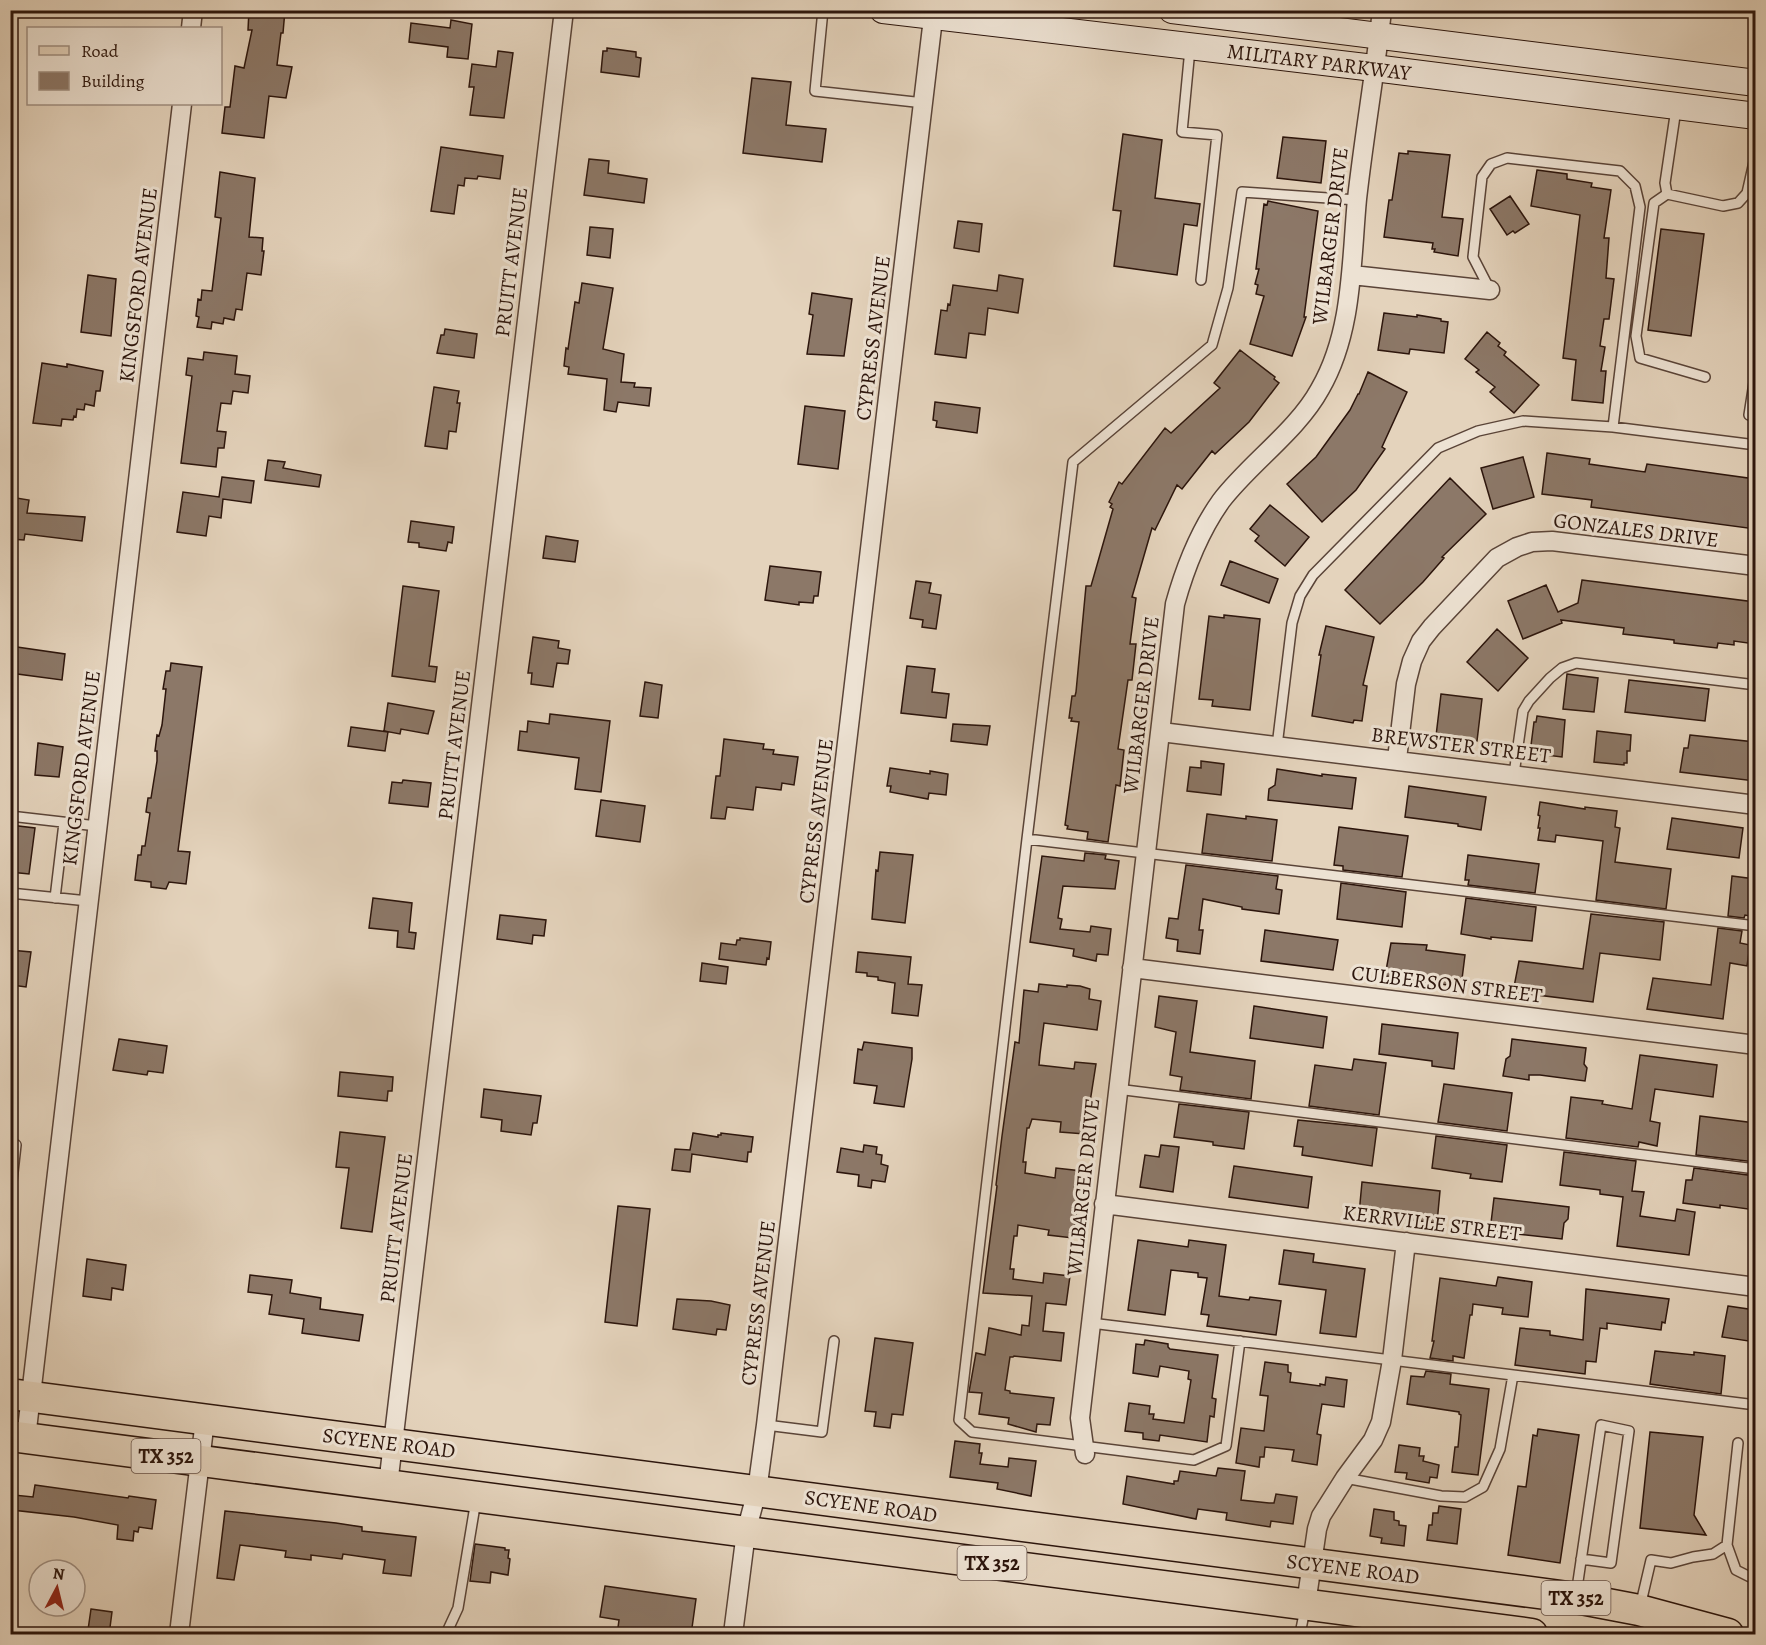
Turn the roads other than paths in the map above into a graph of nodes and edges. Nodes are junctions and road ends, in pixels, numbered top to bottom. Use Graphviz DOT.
graph roads {
  1 [pos="193,10"];
  2 [pos="564,10"];
  3 [pos="823,10"];
  4 [pos="883,10"];
  5 [pos="1172,10"];
  6 [pos="1383,10"];
  7 [pos="934,14"];
  8 [pos="191,27"];
  9 [pos="1379,36"];
  10 [pos="1190,47"];
  11 [pos="1374,68"];
  12 [pos="1755,83"];
  13 [pos="924,104"];
  14 [pos="182,105"];
  15 [pos="1676,107"];
  16 [pos="1755,116"];
  17 [pos="1755,153"];
  18 [pos="1667,194"];
  19 [pos="1357,200"];
  20 [pos="1352,275"];
  21 [pos="1201,280"];
  22 [pos="1490,290"];
  23 [pos="1755,370"];
  24 [pos="1705,377"];
  25 [pos="1749,415"];
  26 [pos="1613,427"];
  27 [pos="1755,446"];
  28 [pos="1755,566"];
  29 [pos="1755,685"];
  30 [pos="1161,732"];
  31 [pos="1277,746"];
  32 [pos="1396,759"];
  33 [pos="1514,774"];
  34 [pos="1755,805"];
  35 [pos="10,816"];
  36 [pos="64,823"];
  37 [pos="97,826"];
  38 [pos="1027,838"];
  39 [pos="1146,852"];
  40 [pos="10,893"];
  41 [pos="55,898"];
  42 [pos="88,901"];
  43 [pos="1755,926"];
  44 [pos="1132,968"];
  45 [pos="1755,1045"];
  46 [pos="1117,1089"];
  47 [pos="10,1144"];
  48 [pos="1755,1169"];
  49 [pos="10,1198"];
  50 [pos="1104,1204"];
  51 [pos="1406,1242"];
  52 [pos="1755,1287"];
  53 [pos="1091,1323"];
  54 [pos="834,1341"];
  55 [pos="1240,1341"];
  56 [pos="1392,1360"];
  57 [pos="1513,1375"];
  58 [pos="21,1396"];
  59 [pos="1755,1405"];
  60 [pos="205,1420"];
  61 [pos="766,1425"];
  62 [pos="18,1437"];
  63 [pos="1738,1443"];
  64 [pos="393,1444"];
  65 [pos="1085,1450"];
  66 [pos="201,1461"];
  67 [pos="1345,1478"];
  68 [pos="388,1485"];
  69 [pos="757,1491"];
  70 [pos="477,1497"];
  71 [pos="746,1532"];
  72 [pos="1727,1545"];
  73 [pos="1581,1559"];
  74 [pos="1312,1564"];
  75 [pos="1755,1580"];
  76 [pos="1576,1598"];
  77 [pos="1306,1604"];
  78 [pos="1640,1610"];
  79 [pos="179,1635"];
  80 [pos="446,1635"];
  81 [pos="733,1635"];
  82 [pos="1300,1635"];
  83 [pos="1532,1635"];
  84 [pos="1728,1635"];
  1 -- 8 [label="street"];
  2 -- 64 [label="street, PRUITT AVENUE"];
  3 -- 13 [label="lane"];
  4 -- 7 [label="main road, MILITARY PARKWAY"];
  5 -- 9 [label="main road, MILITARY PARKWAY"];
  6 -- 9 [label="street, WILBARGER DRIVE"];
  7 -- 10 [label="main road, MILITARY PARKWAY"];
  7 -- 13 [label="street, CYPRESS AVENUE"];
  9 -- 11 [label="street, WILBARGER DRIVE"];
  9 -- 12 [label="main road, MILITARY PARKWAY"];
  10 -- 11 [label="main road, MILITARY PARKWAY"];
  10 -- 21 [label="lane"];
  11 -- 15 [label="main road, MILITARY PARKWAY"];
  11 -- 19 [label="street, WILBARGER DRIVE"];
  13 -- 61 [label="street, CYPRESS AVENUE"];
  14 -- 37 [label="street, KINGSFORD AVENUE"];
  15 -- 16 [label="main road, MILITARY PARKWAY"];
  15 -- 18 [label="lane"];
  17 -- 18 [label="lane"];
  18 -- 24 [label="lane"];
  19 -- 20 [label="street, WILBARGER DRIVE"];
  19 -- 38 [label="lane"];
  20 -- 22 [label="street"];
  20 -- 30 [label="street, WILBARGER DRIVE"];
  22 -- 26 [label="lane"];
  23 -- 25 [label="lane"];
  26 -- 27 [label="lane"];
  26 -- 31 [label="lane"];
  28 -- 32 [label="street, GONZALES DRIVE"];
  29 -- 33 [label="lane"];
  30 -- 31 [label="street, BREWSTER STREET"];
  30 -- 39 [label="street, WILBARGER DRIVE"];
  31 -- 32 [label="street, BREWSTER STREET"];
  32 -- 33 [label="street, BREWSTER STREET"];
  33 -- 34 [label="street, BREWSTER STREET"];
  35 -- 36 [label="lane"];
  36 -- 37 [label="lane"];
  36 -- 41 [label="lane"];
  37 -- 42 [label="street, KINGSFORD AVENUE"];
  38 -- 39 [label="lane"];
  38 -- 65 [label="lane"];
  39 -- 43 [label="lane"];
  39 -- 44 [label="street, WILBARGER DRIVE"];
  40 -- 41 [label="lane"];
  41 -- 42 [label="lane"];
  42 -- 58 [label="street, KINGSFORD AVENUE"];
  44 -- 45 [label="street, CULBERSON STREET"];
  44 -- 46 [label="street, WILBARGER DRIVE"];
  46 -- 48 [label="lane"];
  46 -- 50 [label="street, WILBARGER DRIVE"];
  47 -- 49 [label="lane"];
  50 -- 51 [label="street, KERRVILLE STREET"];
  50 -- 53 [label="street, WILBARGER DRIVE"];
  51 -- 52 [label="street, KERRVILLE STREET"];
  51 -- 56 [label="street"];
  53 -- 55 [label="lane"];
  53 -- 65 [label="street, WILBARGER DRIVE"];
  54 -- 61 [label="lane"];
  55 -- 56 [label="lane"];
  55 -- 65 [label="lane"];
  56 -- 57 [label="lane"];
  56 -- 67 [label="street"];
  57 -- 59 [label="lane"];
  57 -- 67 [label="lane"];
  58 -- 60 [label="main road, SCYENE ROAD / TX 352"];
  58 -- 62 [label="street, KINGSFORD AVENUE"];
  60 -- 64 [label="main road, SCYENE ROAD / TX 352"];
  60 -- 66 [label="street"];
  61 -- 69 [label="street, CYPRESS AVENUE"];
  62 -- 66 [label="main road, SCYENE ROAD / TX 352"];
  63 -- 72 [label="lane"];
  64 -- 68 [label="street, PRUITT AVENUE"];
  64 -- 69 [label="main road, SCYENE ROAD / TX 352"];
  66 -- 68 [label="main road, SCYENE ROAD / TX 352"];
  66 -- 79 [label="street"];
  67 -- 74 [label="street"];
  68 -- 70 [label="main road, SCYENE ROAD / TX 352"];
  69 -- 71 [label="street, CYPRESS AVENUE"];
  69 -- 74 [label="main road, SCYENE ROAD / TX 352"];
  70 -- 71 [label="main road, SCYENE ROAD / TX 352"];
  70 -- 80 [label="lane"];
  71 -- 77 [label="main road, SCYENE ROAD / TX 352"];
  71 -- 81 [label="street, CYPRESS AVENUE"];
  72 -- 75 [label="lane"];
  72 -- 78 [label="lane"];
  73 -- 73 [label="lane"];
  73 -- 76 [label="lane"];
  74 -- 76 [label="main road, SCYENE ROAD / TX 352"];
  74 -- 77 [label="street"];
  76 -- 78 [label="main road, SCYENE ROAD / TX 352"];
  77 -- 82 [label="lane"];
  77 -- 83 [label="main road, SCYENE ROAD / TX 352"];
  78 -- 84 [label="main road, SCYENE ROAD / TX 352"];
}
